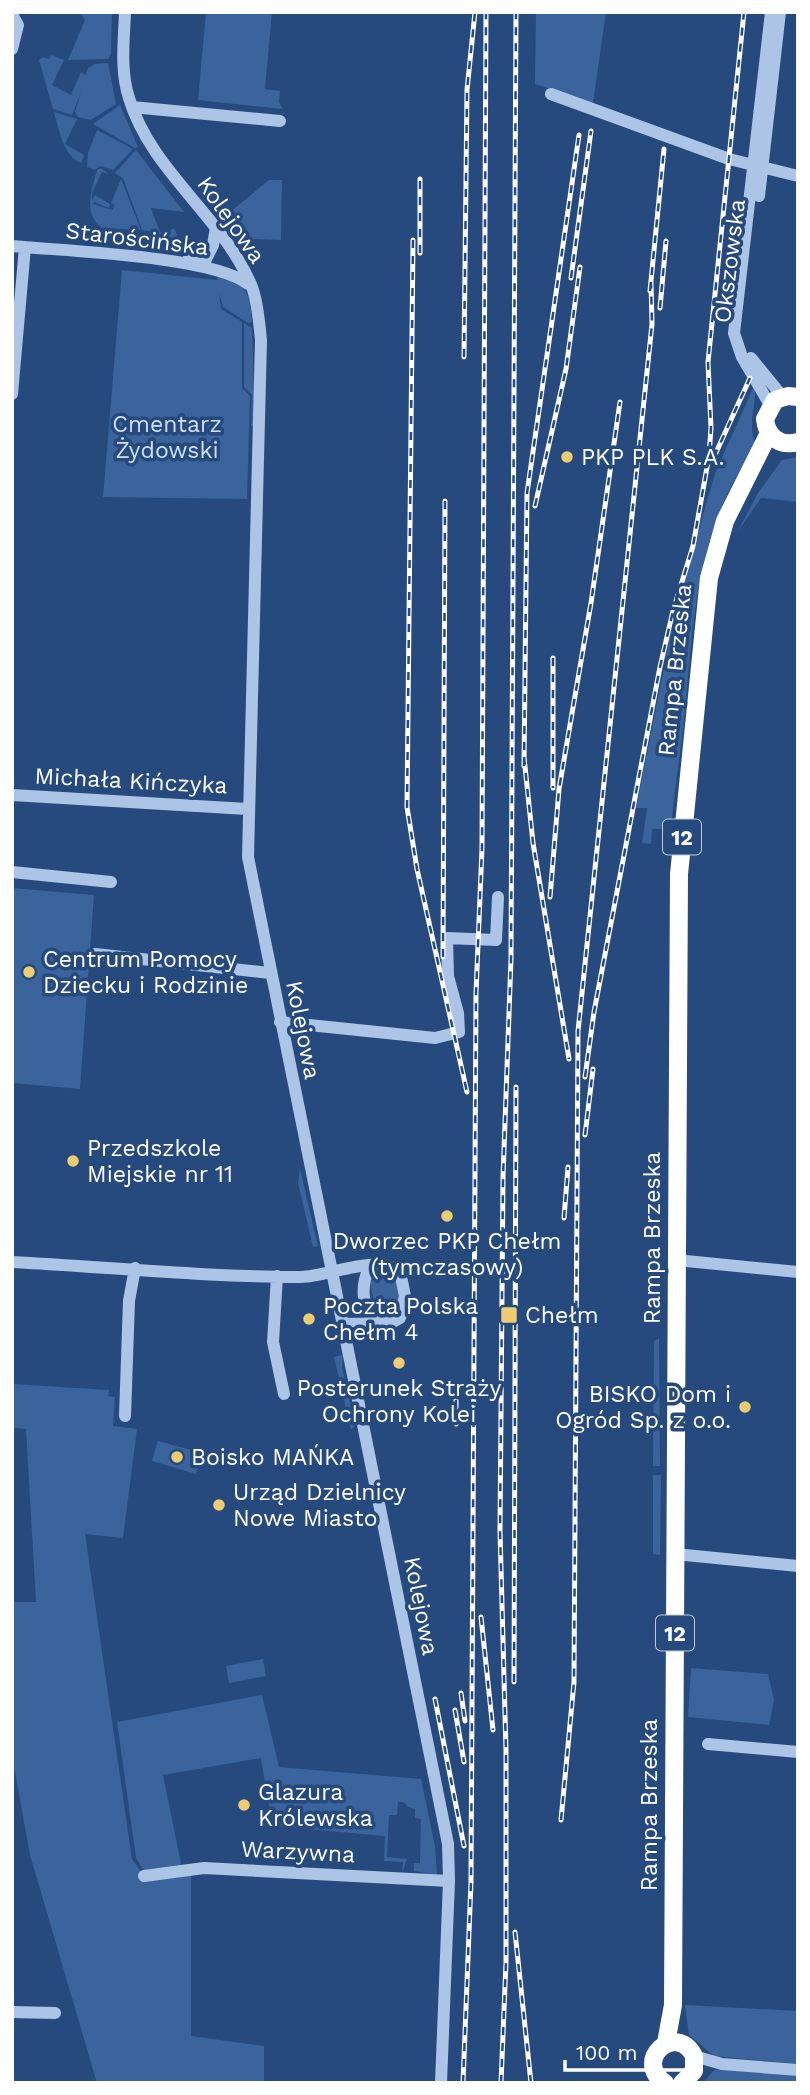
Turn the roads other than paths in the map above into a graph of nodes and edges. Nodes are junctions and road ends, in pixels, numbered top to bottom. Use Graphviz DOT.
graph roads {
  1 [pos="125,12"];
  2 [pos="771,12"];
  3 [pos="780,12"];
  4 [pos="12,14"];
  5 [pos="12,49"];
  6 [pos="551,93"];
  7 [pos="132,107"];
  8 [pos="279,121"];
  9 [pos="759,168"];
  10 [pos="798,176"];
  11 [pos="216,227"];
  12 [pos="19,246"];
  13 [pos="206,258"];
  14 [pos="236,259"];
  15 [pos="171,261"];
  16 [pos="222,271"];
  17 [pos="252,287"];
  18 [pos="12,394"];
  19 [pos="783,400"];
  20 [pos="783,439"];
  21 [pos="12,795"];
  22 [pos="247,809"];
  23 [pos="12,872"];
  24 [pos="111,881"];
  25 [pos="498,897"];
  26 [pos="95,954"];
  27 [pos="270,974"];
  28 [pos="280,1022"];
  29 [pos="676,1260"];
  30 [pos="12,1262"];
  31 [pos="371,1266"];
  32 [pos="12,1270"];
  33 [pos="135,1272"];
  34 [pos="798,1272"];
  35 [pos="331,1275"];
  36 [pos="277,1279"];
  37 [pos="376,1323"];
  38 [pos="341,1324"];
  39 [pos="284,1394"];
  40 [pos="125,1416"];
  41 [pos="675,1554"];
  42 [pos="798,1566"];
  43 [pos="708,1745"];
  44 [pos="798,1752"];
  45 [pos="144,1875"];
  46 [pos="449,1881"];
  47 [pos="12,2012"];
  48 [pos="55,2013"];
  49 [pos="672,2042"];
  50 [pos="690,2070"];
  51 [pos="798,2070"];
  52 [pos="664,2082"];
  53 [pos="441,2083"];
  1 -- 7 [label="street, Kolejowa"];
  2 -- 9 [label="street"];
  3 -- 9 [label="street"];
  4 -- 5 [label="street"];
  6 -- 9 [label="street, Okszowska"];
  7 -- 8 [label="street"];
  7 -- 11 [label="street, Kolejowa"];
  9 -- 10 [label="street"];
  9 -- 19 [label="street, Okszowska"];
  11 -- 13 [label="street"];
  11 -- 14 [label="street, Kolejowa"];
  12 -- 15 [label="street, Starościńska"];
  12 -- 18 [label="street"];
  13 -- 14 [label="street"];
  13 -- 15 [label="street"];
  14 -- 16 [label="street"];
  14 -- 17 [label="street, Kolejowa"];
  15 -- 16 [label="street, Starościńska"];
  16 -- 17 [label="street, Starościńska"];
  17 -- 22 [label="street, Kolejowa"];
  19 -- 20 [label="highway, 12"];
  20 -- 29 [label="highway, Rampa Brzeska / 12"];
  21 -- 22 [label="street, Michała Kińczyka"];
  22 -- 27 [label="street, Kolejowa"];
  23 -- 24 [label="street"];
  25 -- 28 [label="street"];
  26 -- 27 [label="street"];
  27 -- 28 [label="street, Kolejowa"];
  28 -- 35 [label="street, Kolejowa"];
  29 -- 34 [label="street"];
  29 -- 41 [label="highway, Rampa Brzeska / 12"];
  30 -- 33 [label="street"];
  31 -- 35 [label="street"];
  31 -- 37 [label="street"];
  31 -- 37 [label="street"];
  32 -- 33 [label="street"];
  33 -- 36 [label="street"];
  33 -- 40 [label="street"];
  35 -- 36 [label="street"];
  35 -- 38 [label="street, Kolejowa"];
  36 -- 39 [label="street"];
  37 -- 38 [label="street"];
  38 -- 46 [label="street, Kolejowa"];
  41 -- 42 [label="street"];
  41 -- 49 [label="highway, Rampa Brzeska / 12"];
  43 -- 44 [label="street"];
  45 -- 46 [label="street, Warzywna"];
  46 -- 53 [label="street, Kolejowa"];
  47 -- 48 [label="street"];
  49 -- 50 [label="highway"];
  49 -- 52 [label="highway, 12"];
  50 -- 51 [label="street"];
}
